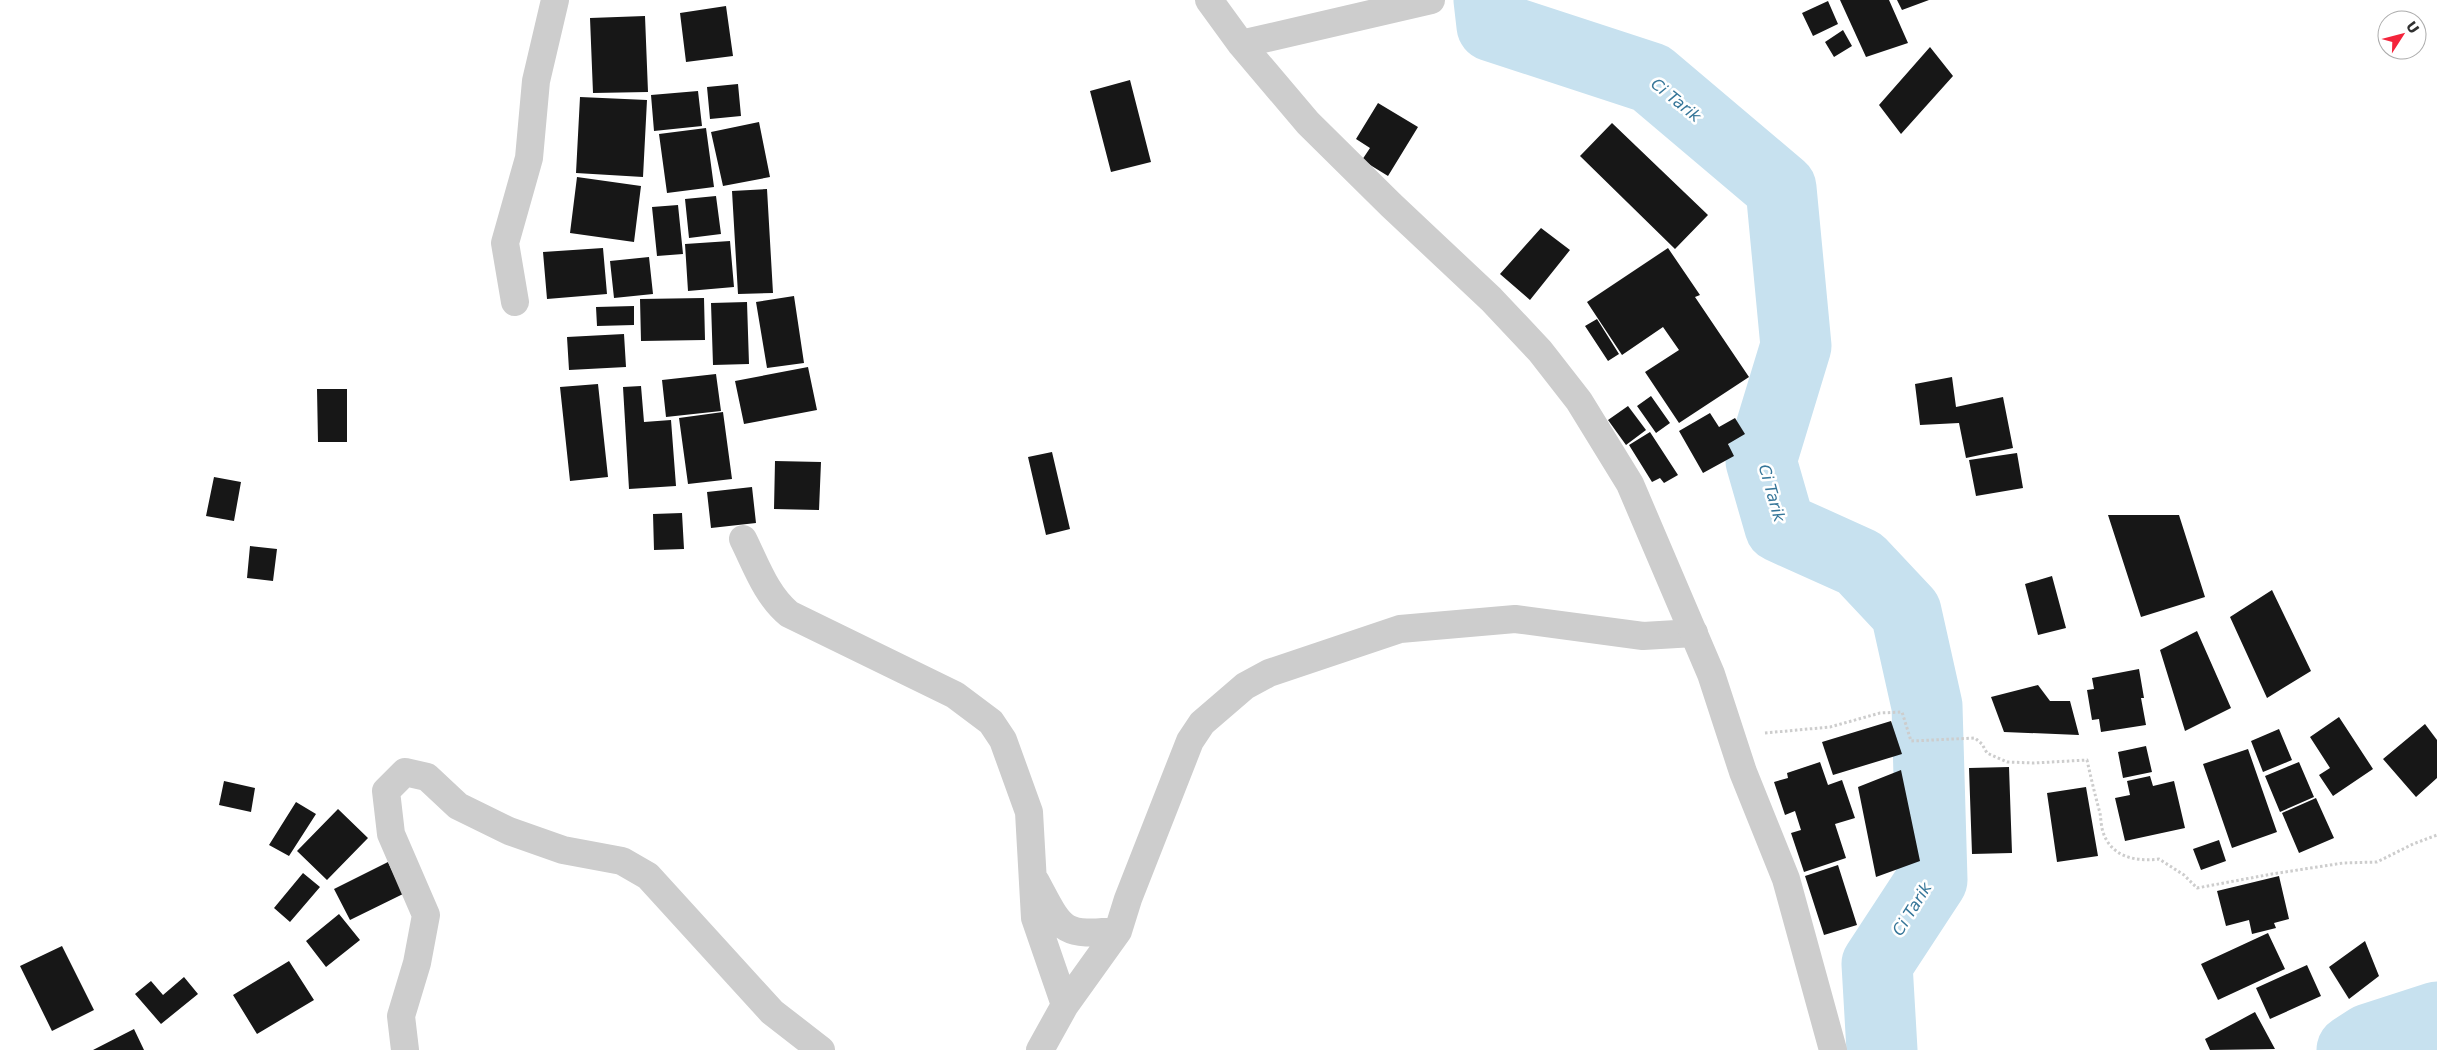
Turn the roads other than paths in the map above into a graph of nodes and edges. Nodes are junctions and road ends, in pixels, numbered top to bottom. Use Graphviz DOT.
graph roads {
  1 [pos="555,0"];
  2 [pos="1209,0"];
  3 [pos="1430,0"];
  4 [pos="1241,44"];
  5 [pos="515,302"];
  6 [pos="743,539"];
  7 [pos="1694,633"];
  8 [pos="1032,872"];
  9 [pos="1118,931"];
  10 [pos="1065,1005"];
  11 [pos="405,1050"];
  12 [pos="821,1050"];
  13 [pos="1040,1050"];
  14 [pos="1833,1050"];
  1 -- 5 [label="street"];
  2 -- 4 [label="street"];
  3 -- 4 [label="street"];
  4 -- 7 [label="street"];
  6 -- 8 [label="street"];
  7 -- 9 [label="street"];
  7 -- 14 [label="street"];
  8 -- 9 [label="street"];
  8 -- 10 [label="street"];
  9 -- 10 [label="street"];
  10 -- 13 [label="street"];
  11 -- 12 [label="street"];
}
